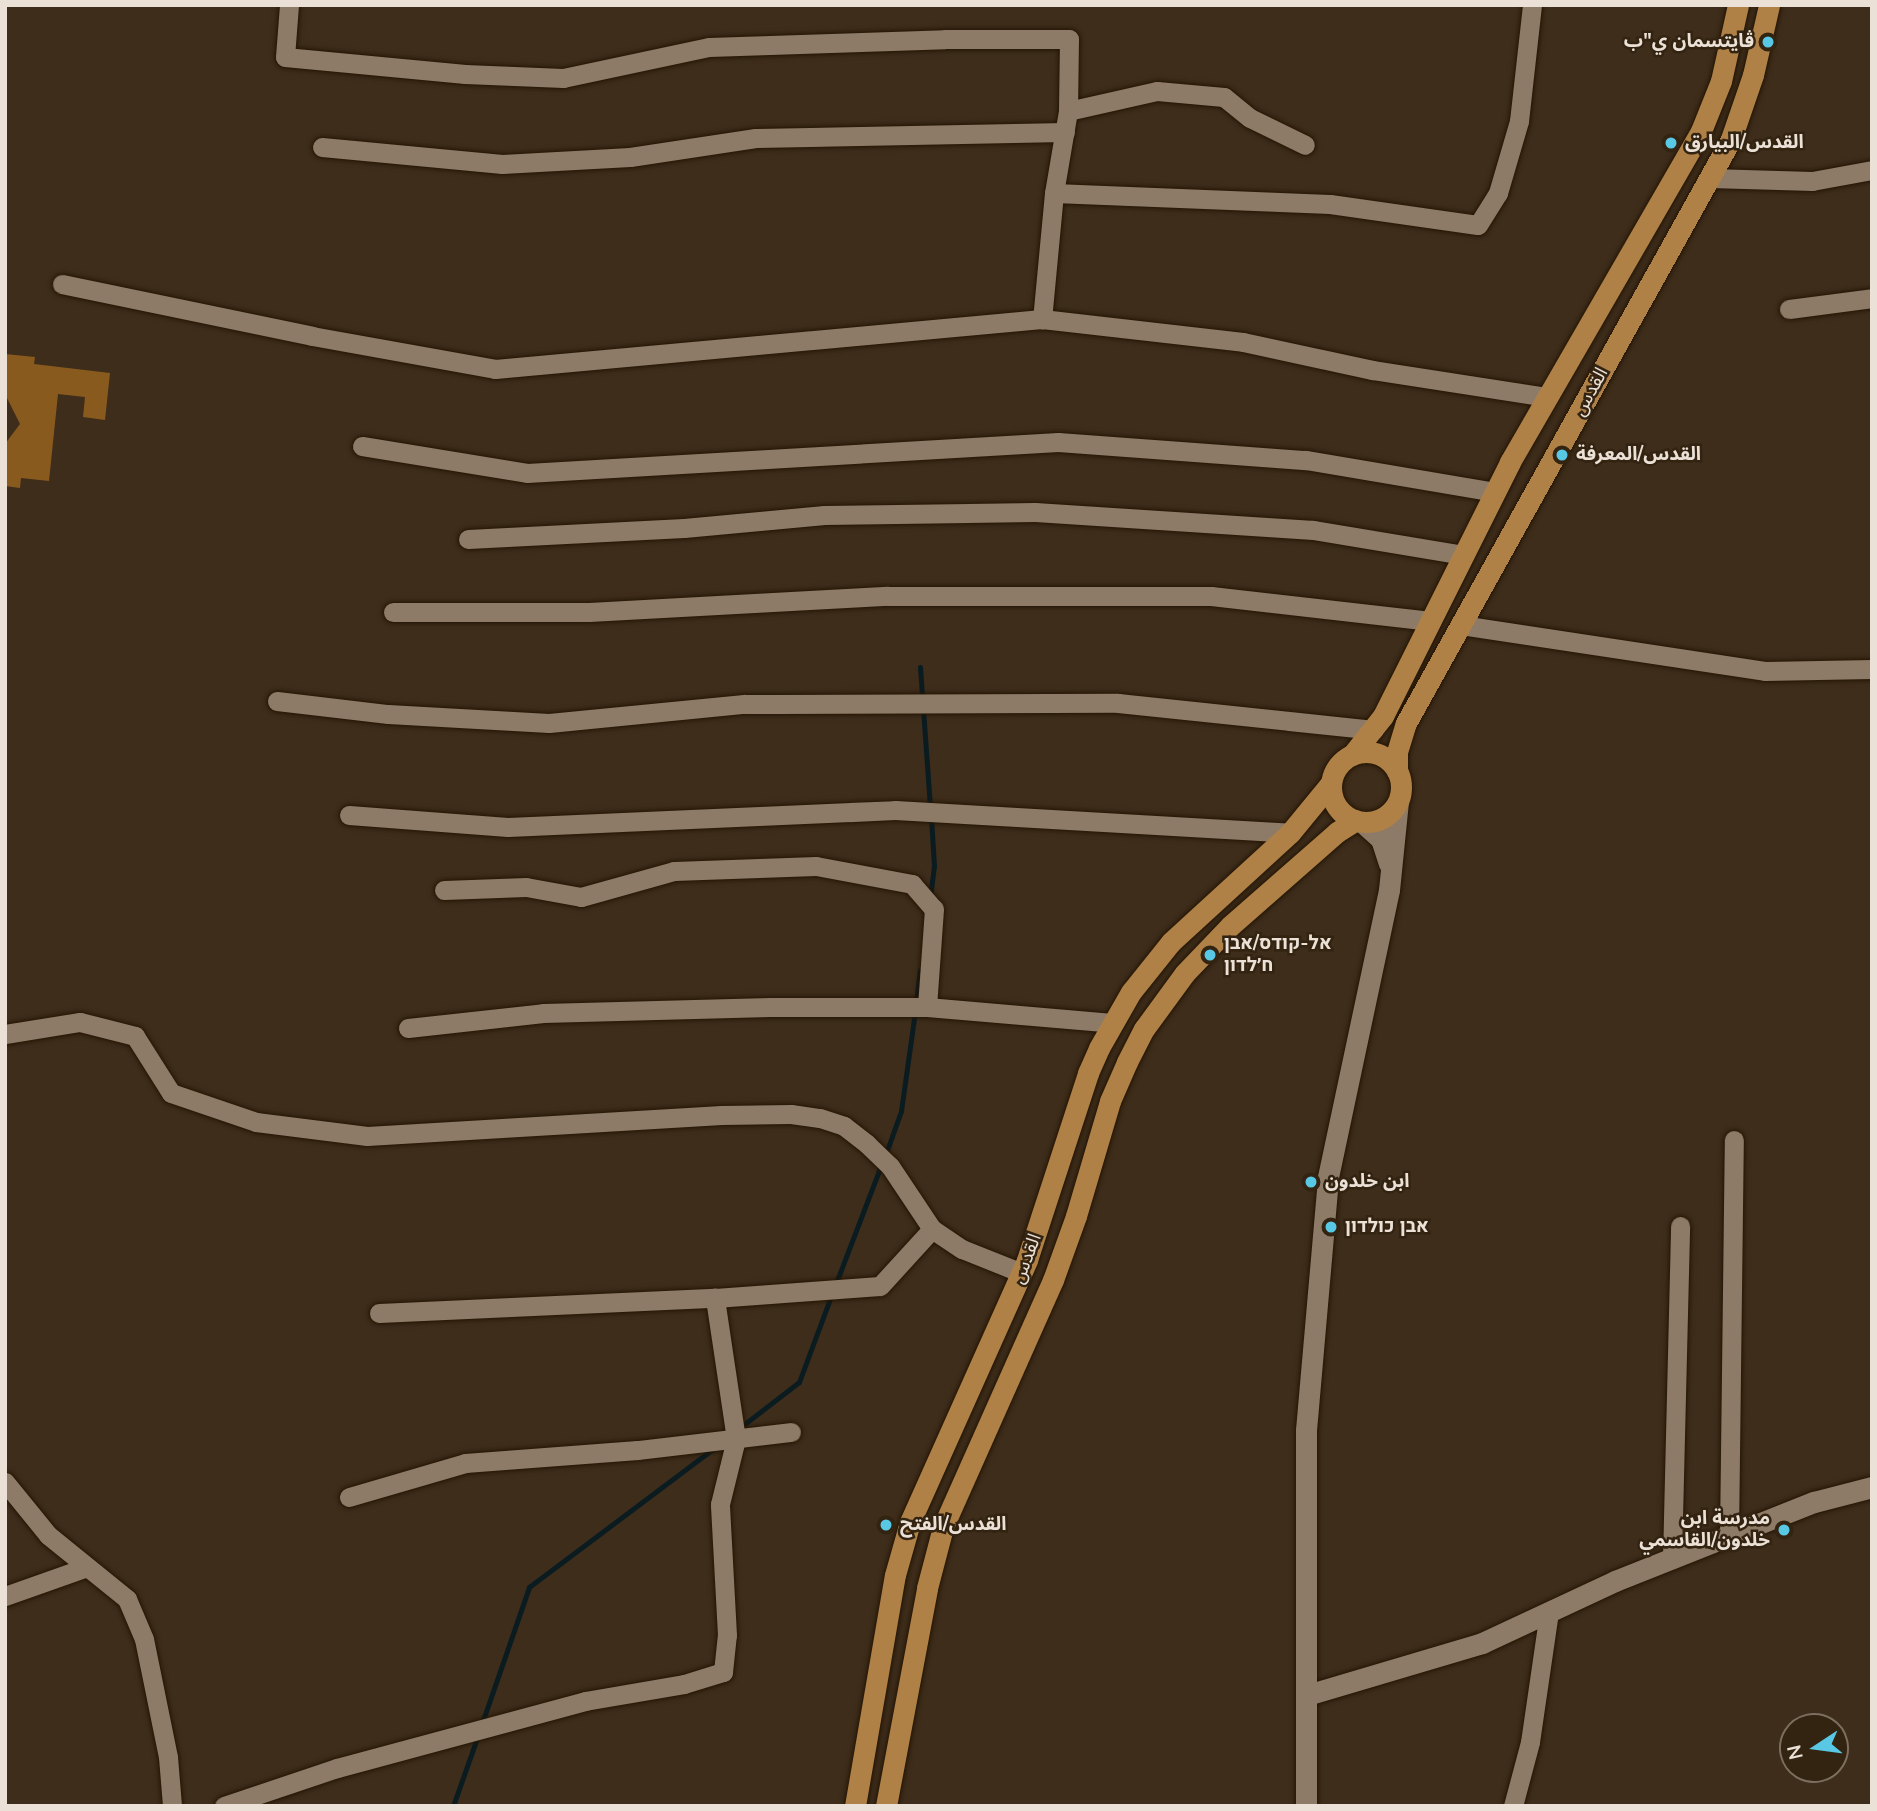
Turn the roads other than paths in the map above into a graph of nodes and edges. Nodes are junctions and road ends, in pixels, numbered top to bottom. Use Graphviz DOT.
graph roads {
  1 [pos="289,5"];
  2 [pos="1532,5"];
  3 [pos="1738,5"];
  4 [pos="1769,5"];
  5 [pos="1068,111"];
  6 [pos="1065,132"];
  7 [pos="1305,145"];
  8 [pos="322,147"];
  9 [pos="1872,170"];
  10 [pos="1710,178"];
  11 [pos="1054,193"];
  12 [pos="62,284"];
  13 [pos="1872,298"];
  14 [pos="1789,309"];
  15 [pos="1042,319"];
  16 [pos="1548,397"];
  17 [pos="362,446"];
  18 [pos="1495,492"];
  19 [pos="468,539"];
  20 [pos="1464,555"];
  21 [pos="393,612"];
  22 [pos="1432,621"];
  23 [pos="1461,625"];
  24 [pos="1872,669"];
  25 [pos="277,701"];
  26 [pos="1374,730"];
  27 [pos="1352,755"];
  28 [pos="1397,771"];
  29 [pos="1331,783"];
  30 [pos="1398,802"];
  31 [pos="349,815"];
  32 [pos="1359,821"];
  33 [pos="1290,833"];
  34 [pos="1391,873"];
  35 [pos="443,890"];
  36 [pos="927,1007"];
  37 [pos="1112,1023"];
  38 [pos="408,1028"];
  39 [pos="5,1034"];
  40 [pos="1734,1140"];
  41 [pos="1680,1226"];
  42 [pos="932,1229"];
  43 [pos="1022,1273"];
  44 [pos="715,1298"];
  45 [pos="379,1313"];
  46 [pos="791,1432"];
  47 [pos="736,1439"];
  48 [pos="5,1482"];
  49 [pos="1872,1487"];
  50 [pos="349,1497"];
  51 [pos="1729,1536"];
  52 [pos="1672,1559"];
  53 [pos="87,1567"];
  54 [pos="5,1596"];
  55 [pos="1549,1611"];
  56 [pos="1307,1695"];
  57 [pos="172,1806"];
  58 [pos="223,1806"];
  59 [pos="855,1806"];
  60 [pos="886,1806"];
  61 [pos="1306,1806"];
  62 [pos="1513,1806"];
  1 -- 5 [label="street"];
  2 -- 11 [label="street"];
  3 -- 16 [label="main road, القدس"];
  4 -- 10 [label="main road, القدس"];
  5 -- 6 [label="street"];
  5 -- 7 [label="street"];
  6 -- 8 [label="street"];
  6 -- 11 [label="street"];
  9 -- 10 [label="street"];
  10 -- 23 [label="main road, القدس"];
  11 -- 15 [label="street"];
  12 -- 15 [label="street"];
  13 -- 14 [label="street"];
  15 -- 16 [label="street"];
  16 -- 18 [label="main road, القدس"];
  17 -- 18 [label="street"];
  18 -- 20 [label="main road, القدس"];
  19 -- 20 [label="street"];
  20 -- 22 [label="main road, القدس"];
  21 -- 22 [label="street"];
  22 -- 26 [label="main road, القدس"];
  23 -- 24 [label="street"];
  23 -- 28 [label="main road, القدس"];
  25 -- 26 [label="street"];
  26 -- 27 [label="main road, القدس"];
  27 -- 28 [label="main road"];
  27 -- 29 [label="main road"];
  28 -- 30 [label="main road"];
  29 -- 32 [label="main road"];
  29 -- 33 [label="main road, القدس"];
  30 -- 32 [label="main road"];
  30 -- 34 [label="street"];
  31 -- 33 [label="street"];
  32 -- 34 [label="street"];
  32 -- 60 [label="main road, القدس"];
  33 -- 37 [label="main road, القدس"];
  34 -- 56 [label="street"];
  35 -- 36 [label="street"];
  36 -- 37 [label="street"];
  36 -- 38 [label="street"];
  37 -- 43 [label="main road, القدس"];
  39 -- 42 [label="street"];
  40 -- 51 [label="street"];
  41 -- 52 [label="street"];
  42 -- 43 [label="street"];
  42 -- 44 [label="street"];
  43 -- 59 [label="main road, القدس"];
  44 -- 45 [label="street"];
  44 -- 47 [label="street"];
  46 -- 47 [label="street"];
  47 -- 50 [label="street"];
  47 -- 58 [label="street"];
  48 -- 53 [label="street"];
  49 -- 51 [label="street"];
  51 -- 52 [label="street"];
  52 -- 55 [label="street"];
  53 -- 54 [label="street"];
  53 -- 57 [label="street"];
  55 -- 56 [label="street"];
  55 -- 62 [label="street"];
  56 -- 61 [label="street"];
}
